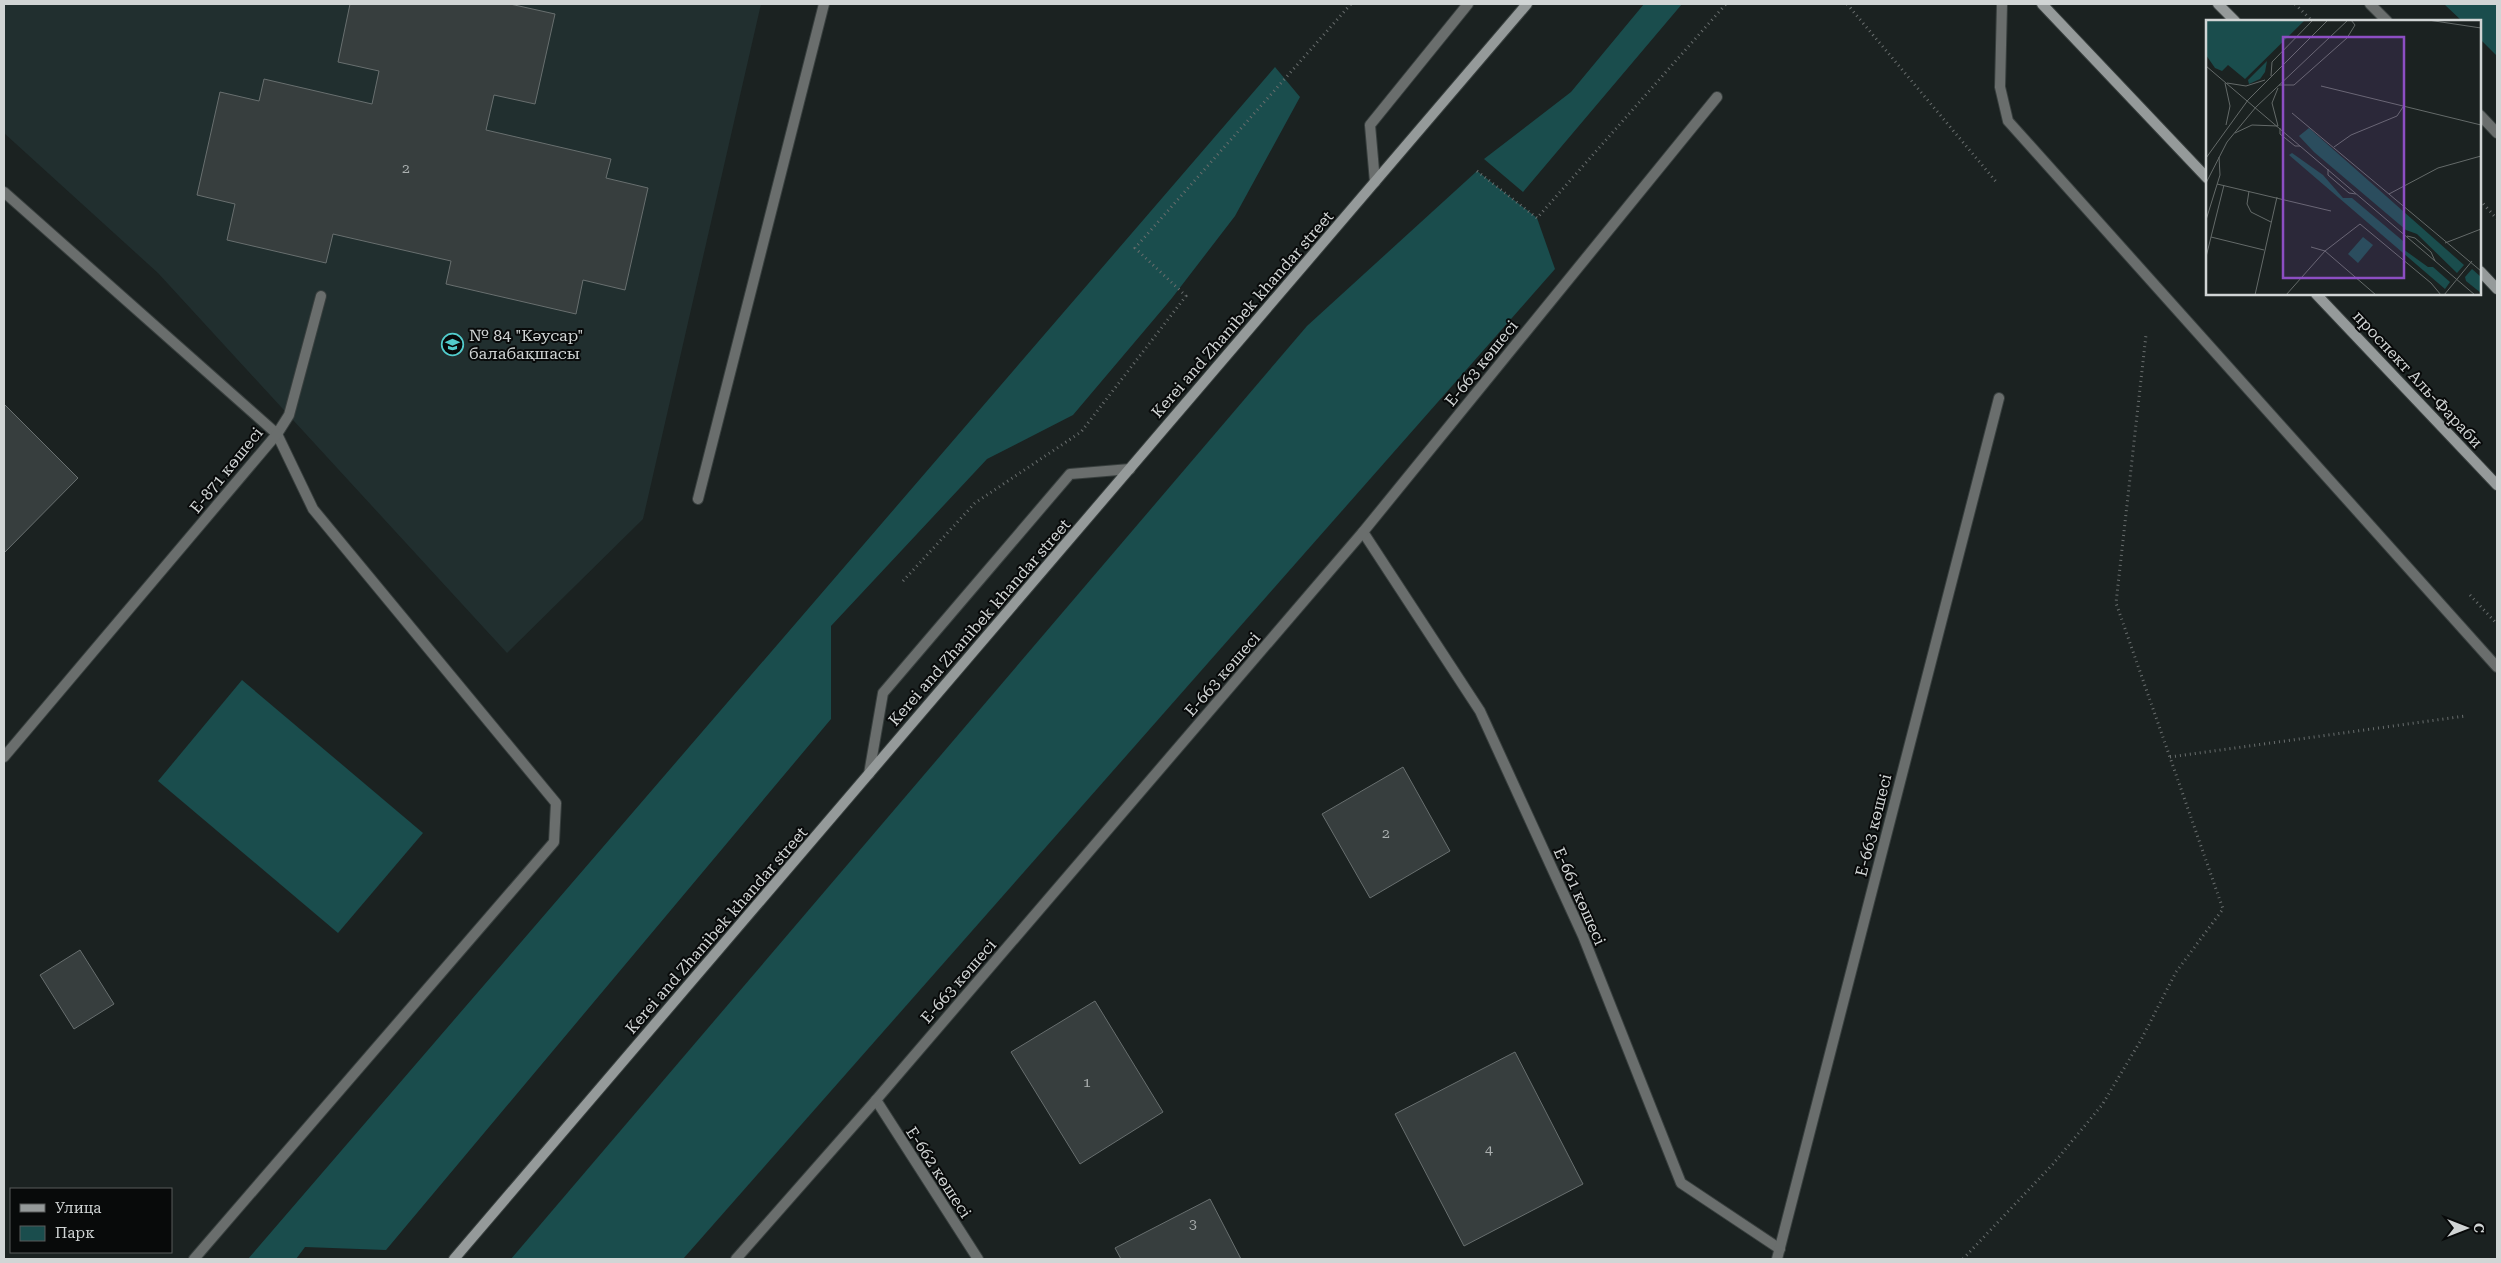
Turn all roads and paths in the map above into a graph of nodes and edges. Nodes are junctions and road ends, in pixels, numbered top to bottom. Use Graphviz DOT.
graph roads {
  1 [pos="824,4"];
  2 [pos="1351,4"];
  3 [pos="1468,4"];
  4 [pos="1527,4"];
  5 [pos="1726,4"];
  6 [pos="1848,4"];
  7 [pos="2002,4"];
  8 [pos="2042,4"];
  9 [pos="2218,4"];
  10 [pos="2296,4"];
  11 [pos="2370,4"];
  12 [pos="2234,20"];
  13 [pos="2311,20"];
  14 [pos="2386,20"];
  15 [pos="1718,97"];
  16 [pos="2481,116"];
  17 [pos="2497,133"];
  18 [pos="1477,172"];
  19 [pos="2206,177"];
  20 [pos="1375,182"];
  21 [pos="1998,184"];
  22 [pos="4,192"];
  23 [pos="2481,201"];
  24 [pos="2497,219"];
  25 [pos="2481,272"];
  26 [pos="2497,289"];
  27 [pos="2317,295"];
  28 [pos="321,296"];
  29 [pos="2146,335"];
  30 [pos="1999,398"];
  31 [pos="277,434"];
  32 [pos="1130,469"];
  33 [pos="2497,485"];
  34 [pos="698,499"];
  35 [pos="1363,532"];
  36 [pos="903,581"];
  37 [pos="2497,667"];
  38 [pos="2465,716"];
  39 [pos="4,756"];
  40 [pos="2170,757"];
  41 [pos="869,774"];
  42 [pos="876,1100"];
  43 [pos="1779,1254"];
  44 [pos="194,1259"];
  45 [pos="454,1259"];
  46 [pos="736,1259"];
  47 [pos="978,1259"];
  48 [pos="1963,1259"];
  1 -- 34 [label="street"];
  2 -- 36 [label="path"];
  3 -- 20 [label="street"];
  4 -- 20 [label="main road, Kerei and Zhanibek khandar street"];
  5 -- 18 [label="path"];
  6 -- 21 [label="path"];
  7 -- 37 [label="street"];
  8 -- 19 [label="main road"];
  9 -- 12 [label="main road"];
  10 -- 13 [label="path"];
  11 -- 14 [label="street"];
  15 -- 35 [label="street, Е-663 көшесі"];
  16 -- 17 [label="street"];
  20 -- 32 [label="main road, Kerei and Zhanibek khandar street"];
  22 -- 31 [label="street, Е-871 көшесі"];
  23 -- 24 [label="path"];
  25 -- 26 [label="main road"];
  27 -- 33 [label="main road, проспект Аль-Фараби"];
  28 -- 31 [label="street"];
  29 -- 40 [label="path"];
  30 -- 43 [label="street, Е-663 көшесі"];
  31 -- 39 [label="street, Е-871 көшесі"];
  31 -- 44 [label="street"];
  32 -- 41 [label="main road, Kerei and Zhanibek khandar street"];
  32 -- 41 [label="street"];
  35 -- 42 [label="street, Е-663 көшесі"];
  35 -- 43 [label="street, Е-661 көшесі"];
  38 -- 40 [label="path"];
  40 -- 48 [label="path"];
  41 -- 45 [label="main road, Kerei and Zhanibek khandar street"];
  42 -- 46 [label="street, Е-663 көшесі"];
  42 -- 47 [label="street, Е-662 көшесі"];
}
